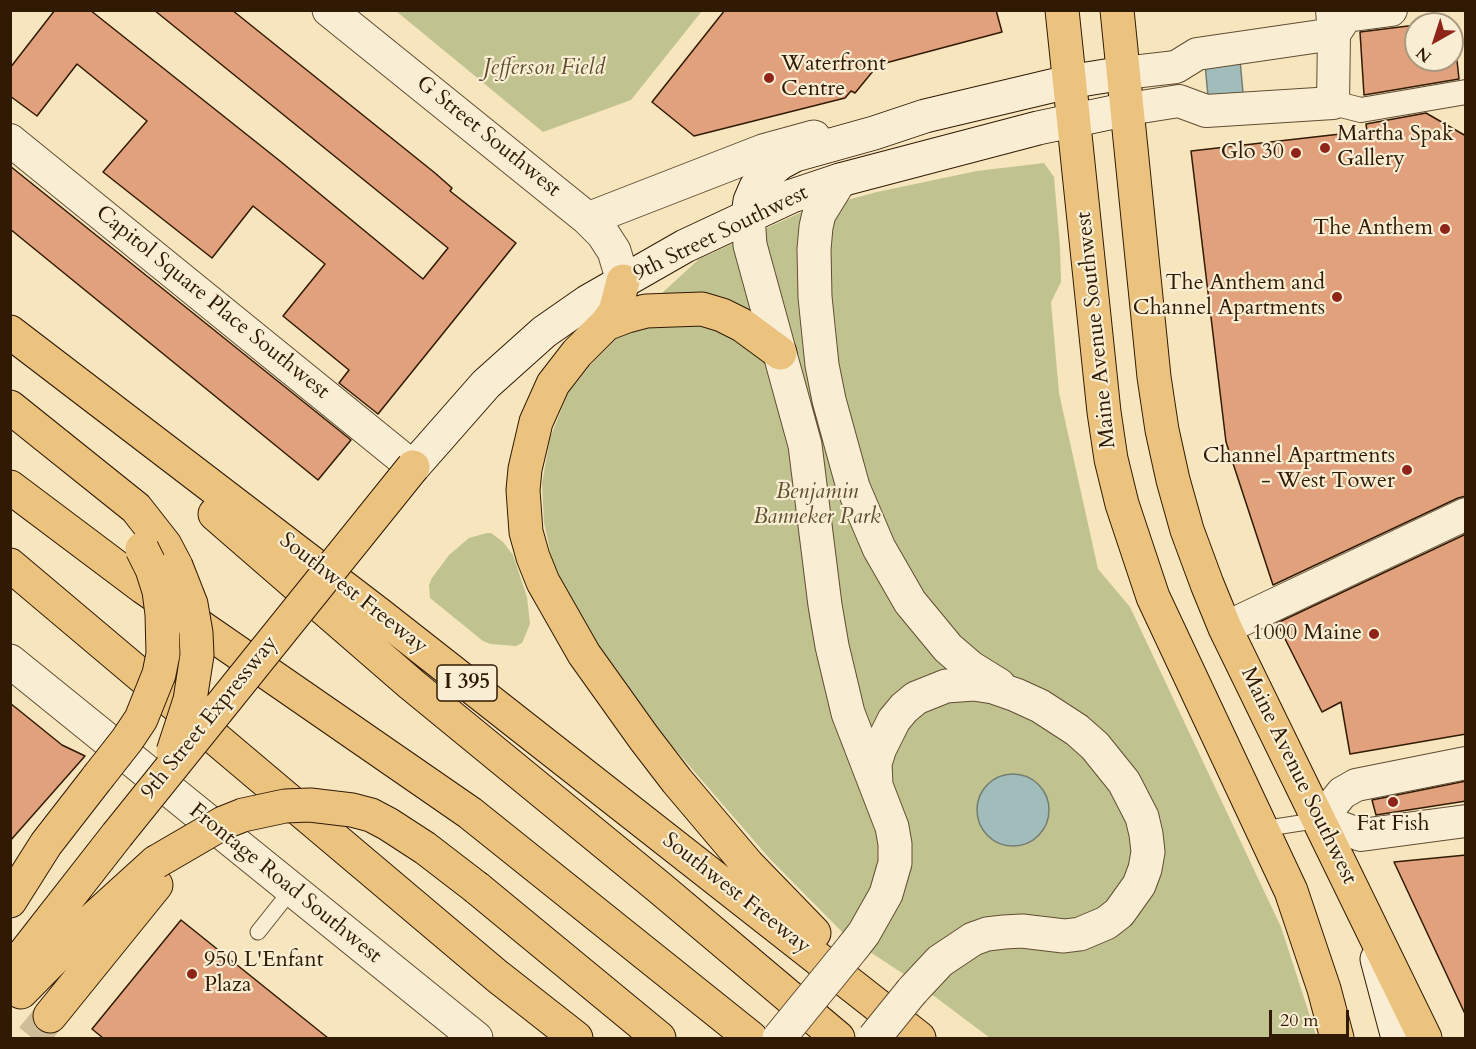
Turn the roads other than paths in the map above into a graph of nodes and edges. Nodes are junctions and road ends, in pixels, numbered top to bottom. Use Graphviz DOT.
graph roads {
  1 [pos="329,10"];
  2 [pos="1062,10"];
  3 [pos="1117,10"];
  4 [pos="1391,10"];
  5 [pos="1333,22"];
  6 [pos="1124,73"];
  7 [pos="1068,82"];
  8 [pos="1466,92"];
  9 [pos="1333,103"];
  10 [pos="1128,109"];
  11 [pos="925,116"];
  12 [pos="1072,120"];
  13 [pos="10,140"];
  14 [pos="840,180"];
  15 [pos="748,215"];
  16 [pos="588,219"];
  17 [pos="623,281"];
  18 [pos="606,324"];
  19 [pos="10,332"];
  20 [pos="780,353"];
  21 [pos="10,407"];
  22 [pos="10,412"];
  23 [pos="413,466"];
  24 [pos="10,487"];
  25 [pos="1466,513"];
  26 [pos="10,565"];
  27 [pos="1226,628"];
  28 [pos="10,661"];
  29 [pos="1016,695"];
  30 [pos="1466,762"];
  31 [pos="165,774"];
  32 [pos="876,785"];
  33 [pos="1320,820"];
  34 [pos="1466,820"];
  35 [pos="1262,829"];
  36 [pos="162,867"];
  37 [pos="293,888"];
  38 [pos="10,902"];
  39 [pos="1363,910"];
  40 [pos="258,932"];
  41 [pos="497,976"];
  42 [pos="16,982"];
  43 [pos="50,1016"];
  44 [pos="476,1038"];
  45 [pos="561,1038"];
  46 [pos="576,1038"];
  47 [pos="659,1038"];
  48 [pos="751,1038"];
  49 [pos="779,1038"];
  50 [pos="838,1038"];
  51 [pos="874,1038"];
  52 [pos="920,1038"];
  53 [pos="1337,1038"];
  54 [pos="1398,1038"];
  55 [pos="1425,1038"];
  1 -- 16 [label="street, G Street Southwest"];
  2 -- 7 [label="main road, Maine Avenue Southwest"];
  3 -- 6 [label="main road, Maine Avenue Southwest"];
  4 -- 5 [label="street"];
  5 -- 6 [label="street"];
  5 -- 9 [label="street"];
  6 -- 7 [label="street"];
  6 -- 10 [label="main road, Maine Avenue Southwest"];
  7 -- 11 [label="street"];
  7 -- 12 [label="main road, Maine Avenue Southwest"];
  8 -- 9 [label="street"];
  9 -- 10 [label="street"];
  10 -- 12 [label="street, 9th Street Southwest"];
  10 -- 27 [label="main road, Maine Avenue Southwest"];
  11 -- 15 [label="street"];
  11 -- 16 [label="street"];
  12 -- 14 [label="street, 9th Street Southwest"];
  12 -- 35 [label="main road, Maine Avenue Southwest"];
  13 -- 23 [label="street, Capitol Square Place Southwest"];
  14 -- 15 [label="street, 9th Street Southwest"];
  14 -- 29 [label="street"];
  15 -- 17 [label="street, 9th Street Southwest"];
  15 -- 20 [label="street"];
  16 -- 17 [label="street, G Street Southwest"];
  17 -- 18 [label="main road"];
  17 -- 23 [label="street, 9th Street Southwest"];
  18 -- 20 [label="main road"];
  18 -- 52 [label="main road"];
  19 -- 50 [label="main road"];
  19 -- 52 [label="main road, Southwest Freeway / I 395"];
  20 -- 32 [label="street"];
  21 -- 31 [label="main road, bridge"];
  22 -- 38 [label="main road, bridge"];
  23 -- 31 [label="main road, 9th Street Expressway, bridge"];
  24 -- 48 [label="main road"];
  25 -- 27 [label="street"];
  26 -- 41 [label="main road"];
  27 -- 33 [label="main road, Maine Avenue Southwest"];
  28 -- 37 [label="street, Frontage Road Southwest"];
  29 -- 32 [label="street"];
  29 -- 51 [label="street, bridge"];
  30 -- 33 [label="street"];
  31 -- 42 [label="main road, 9th Street Expressway, bridge"];
  32 -- 49 [label="street, bridge"];
  33 -- 34 [label="street"];
  33 -- 35 [label="lane"];
  33 -- 39 [label="main road, Maine Avenue Southwest"];
  35 -- 53 [label="main road, Maine Avenue Southwest"];
  36 -- 42 [label="main road"];
  36 -- 43 [label="main road"];
  36 -- 47 [label="main road, bridge"];
  37 -- 40 [label="lane"];
  37 -- 44 [label="street, Frontage Road Southwest"];
  39 -- 54 [label="street"];
  39 -- 55 [label="main road, Maine Avenue Southwest"];
  41 -- 45 [label="main road"];
  41 -- 46 [label="main road"];
}
